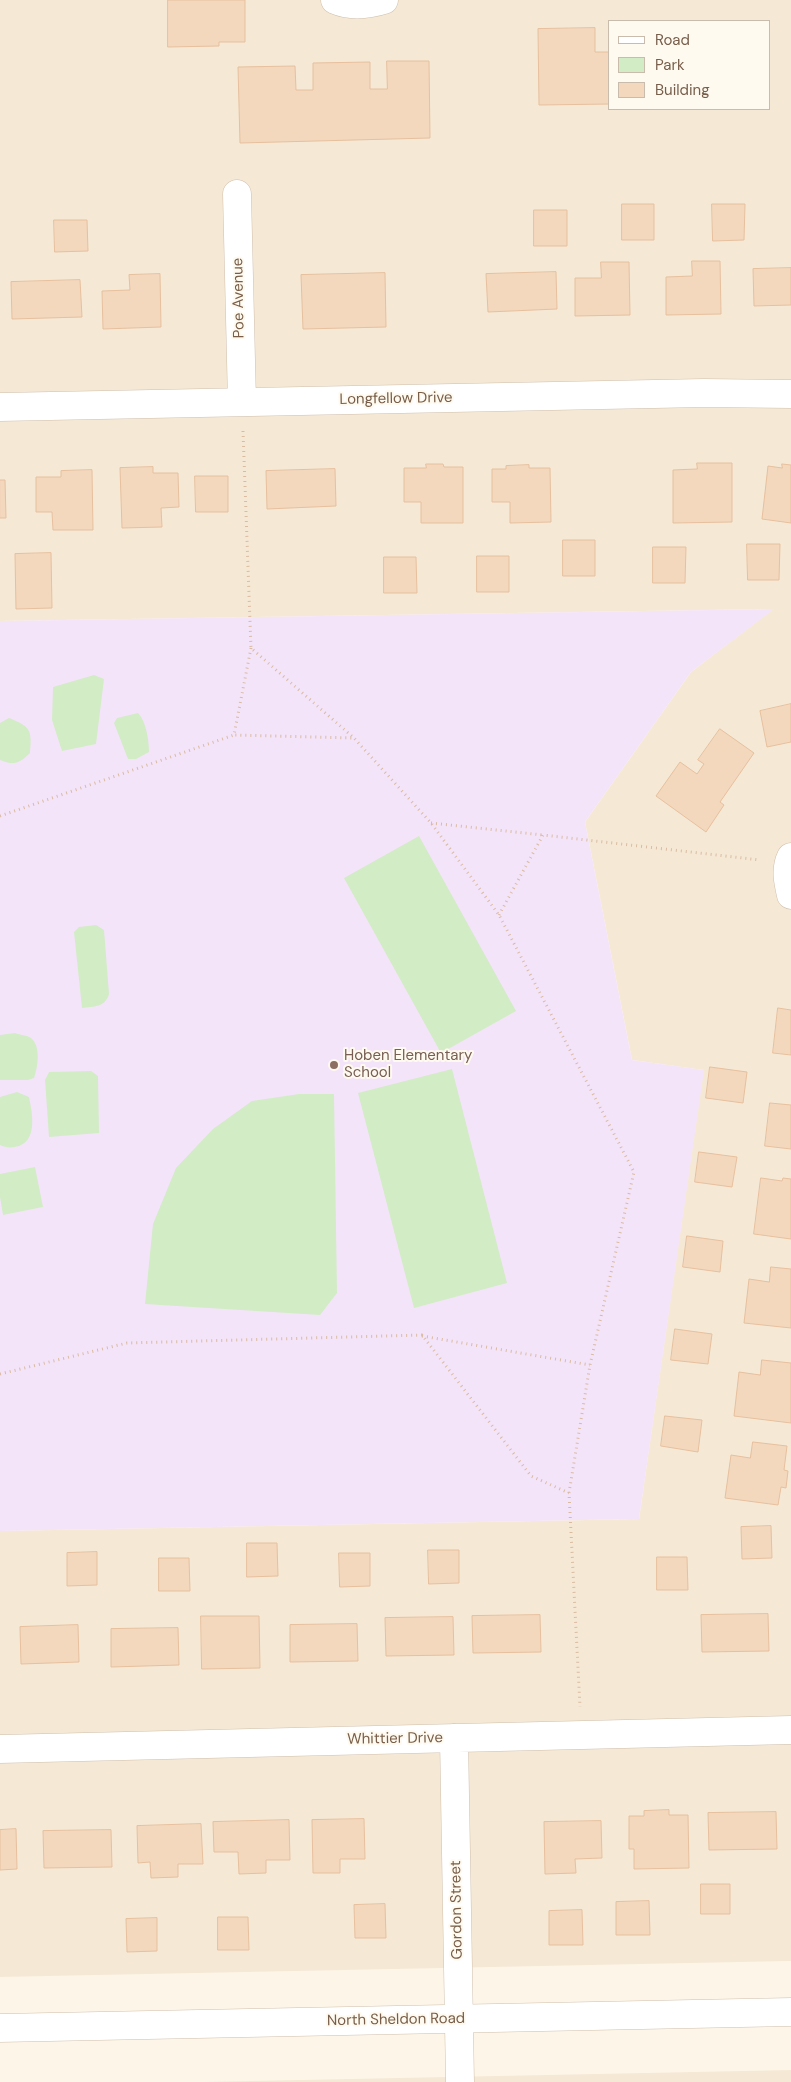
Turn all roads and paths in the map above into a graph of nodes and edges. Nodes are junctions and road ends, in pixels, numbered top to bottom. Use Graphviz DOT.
graph roads {
  1 [pos="335,0"];
  2 [pos="384,0"];
  3 [pos="237,194"];
  4 [pos="791,394"];
  5 [pos="242,402"];
  6 [pos="0,408"];
  7 [pos="250,648"];
  8 [pos="234,735"];
  9 [pos="354,738"];
  10 [pos="0,816"];
  11 [pos="431,823"];
  12 [pos="543,835"];
  13 [pos="789,860"];
  14 [pos="791,895"];
  15 [pos="499,915"];
  16 [pos="422,1335"];
  17 [pos="590,1365"];
  18 [pos="0,1374"];
  19 [pos="569,1493"];
  20 [pos="791,1730"];
  21 [pos="581,1735"];
  22 [pos="454,1738"];
  23 [pos="0,1749"];
  24 [pos="791,2012"];
  25 [pos="459,2018"];
  26 [pos="0,2028"];
  27 [pos="460,2082"];
  1 -- 2 [label="street"];
  3 -- 5 [label="street, Poe Avenue"];
  4 -- 5 [label="street, Longfellow Drive"];
  5 -- 6 [label="street, Longfellow Drive"];
  5 -- 7 [label="path"];
  7 -- 8 [label="path"];
  7 -- 9 [label="path"];
  8 -- 9 [label="path"];
  8 -- 10 [label="path"];
  9 -- 11 [label="path"];
  11 -- 12 [label="path"];
  11 -- 15 [label="path"];
  12 -- 13 [label="path"];
  12 -- 15 [label="path"];
  13 -- 14 [label="street"];
  15 -- 17 [label="path"];
  16 -- 17 [label="path"];
  16 -- 18 [label="path"];
  16 -- 19 [label="path"];
  17 -- 19 [label="path"];
  19 -- 21 [label="path"];
  20 -- 21 [label="street, Whittier Drive"];
  21 -- 22 [label="street, Whittier Drive"];
  22 -- 23 [label="street, Whittier Drive"];
  22 -- 25 [label="street, Gordon Street"];
  24 -- 25 [label="street, North Sheldon Road"];
  25 -- 26 [label="street, North Sheldon Road"];
  25 -- 27 [label="street, Gordon Street"];
}
